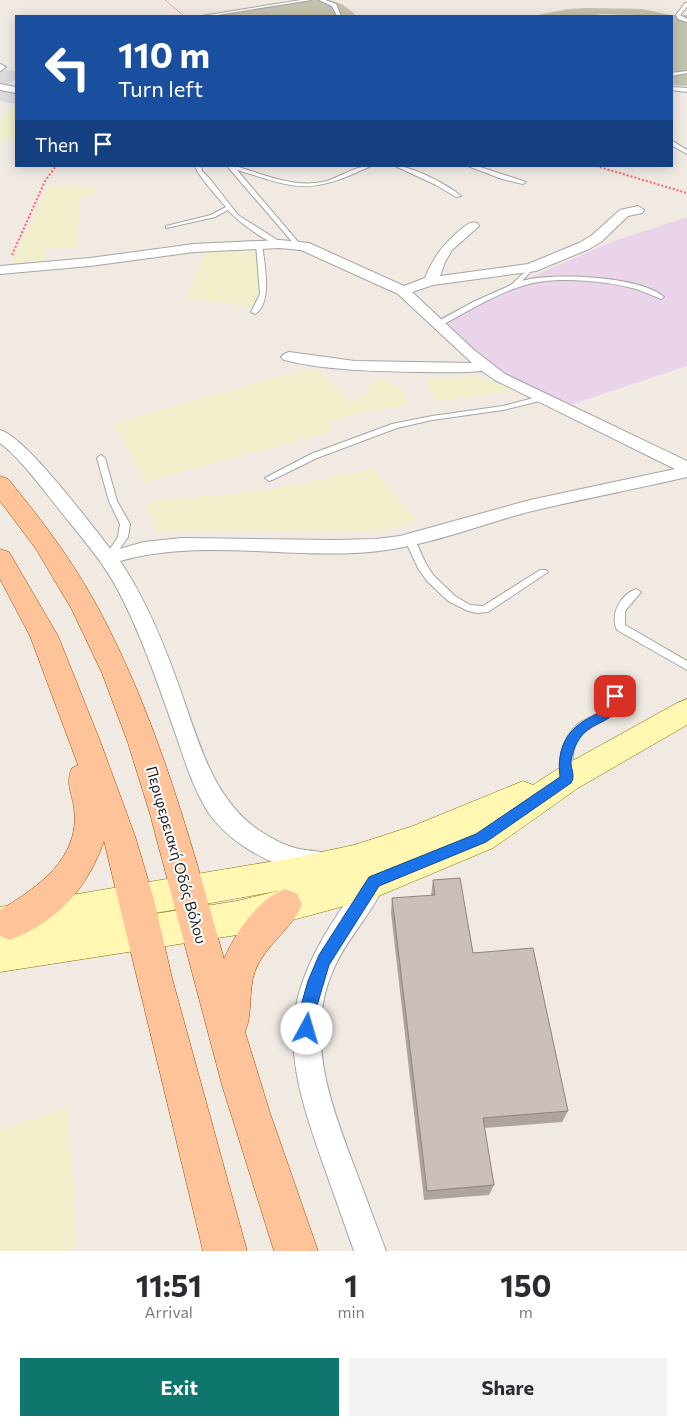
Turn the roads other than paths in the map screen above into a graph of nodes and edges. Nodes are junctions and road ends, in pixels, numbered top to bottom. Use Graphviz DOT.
graph roads {
  1 [pos="309,0"];
  2 [pos="321,0"];
  3 [pos="687,4"];
  4 [pos="211,15"];
  5 [pos="339,15"];
  6 [pos="687,21"];
  7 [pos="687,72"];
  8 [pos="673,75"];
  9 [pos="0,87"];
  10 [pos="673,88"];
  11 [pos="15,90"];
  12 [pos="687,90"];
  13 [pos="673,143"];
  14 [pos="687,152"];
  15 [pos="198,167"];
  16 [pos="230,167"];
  17 [pos="366,167"];
  18 [pos="400,167"];
  19 [pos="474,167"];
  20 [pos="523,182"];
  21 [pos="458,196"];
  22 [pos="230,207"];
  23 [pos="638,210"];
  24 [pos="473,226"];
  25 [pos="168,227"];
  26 [pos="259,244"];
  27 [pos="280,244"];
  28 [pos="297,244"];
  29 [pos="532,268"];
  30 [pos="2,270"];
  31 [pos="431,281"];
  32 [pos="511,289"];
  33 [pos="403,291"];
  34 [pos="661,297"];
  35 [pos="255,312"];
  36 [pos="439,323"];
  37 [pos="289,357"];
  38 [pos="483,366"];
  39 [pos="541,398"];
  40 [pos="0,435"];
  41 [pos="101,458"];
  42 [pos="687,468"];
  43 [pos="687,472"];
  44 [pos="269,478"];
  45 [pos="0,484"];
  46 [pos="410,540"];
  47 [pos="0,558"];
  48 [pos="110,558"];
  49 [pos="543,572"];
  50 [pos="636,592"];
  51 [pos="687,666"];
  52 [pos="609,681"];
  53 [pos="687,710"];
  54 [pos="85,741"];
  55 [pos="567,779"];
  56 [pos="364,871"];
  57 [pos="285,905"];
  58 [pos="192,908"];
  59 [pos="141,916"];
  60 [pos="3,934"];
  61 [pos="230,1050"];
  62 [pos="225,1251"];
  63 [pos="296,1251"];
  64 [pos="370,1251"];
  1 -- 4 [label="lane"];
  2 -- 5 [label="lane"];
  3 -- 6 [label="lane"];
  7 -- 8 [label="lane"];
  9 -- 11 [label="street"];
  10 -- 12 [label="lane"];
  13 -- 14 [label="lane"];
  15 -- 22 [label="lane"];
  16 -- 17 [label="lane"];
  16 -- 28 [label="lane"];
  18 -- 21 [label="lane"];
  19 -- 20 [label="lane"];
  22 -- 25 [label="lane"];
  22 -- 27 [label="lane"];
  23 -- 29 [label="street"];
  24 -- 31 [label="street"];
  26 -- 27 [label="street"];
  26 -- 30 [label="street"];
  26 -- 35 [label="lane"];
  27 -- 28 [label="street"];
  28 -- 33 [label="street"];
  29 -- 31 [label="street"];
  29 -- 32 [label="lane"];
  31 -- 33 [label="street"];
  32 -- 34 [label="lane"];
  32 -- 36 [label="lane"];
  33 -- 36 [label="street"];
  36 -- 38 [label="street"];
  37 -- 38 [label="street"];
  38 -- 39 [label="street"];
  39 -- 42 [label="street"];
  39 -- 44 [label="lane"];
  40 -- 48 [label="street"];
  41 -- 48 [label="lane"];
  43 -- 46 [label="street"];
  45 -- 58 [label="main road, Περιφερειακή Οδός Βόλου"];
  46 -- 48 [label="street"];
  46 -- 49 [label="lane"];
  47 -- 54 [label="main road"];
  48 -- 56 [label="street"];
  50 -- 51 [label="lane"];
  52 -- 55 [label="lane"];
  53 -- 55 [label="street"];
  54 -- 59 [label="main road"];
  54 -- 60 [label="main road"];
  55 -- 56 [label="street"];
  56 -- 57 [label="street"];
  56 -- 58 [label="street"];
  56 -- 64 [label="street"];
  57 -- 58 [label="street"];
  57 -- 61 [label="main road"];
  58 -- 59 [label="street"];
  58 -- 61 [label="main road, Περιφερειακή Οδός Βόλου"];
  59 -- 60 [label="street"];
  59 -- 62 [label="main road"];
  61 -- 63 [label="main road, Περιφερειακή Οδός Βόλου"];
}
